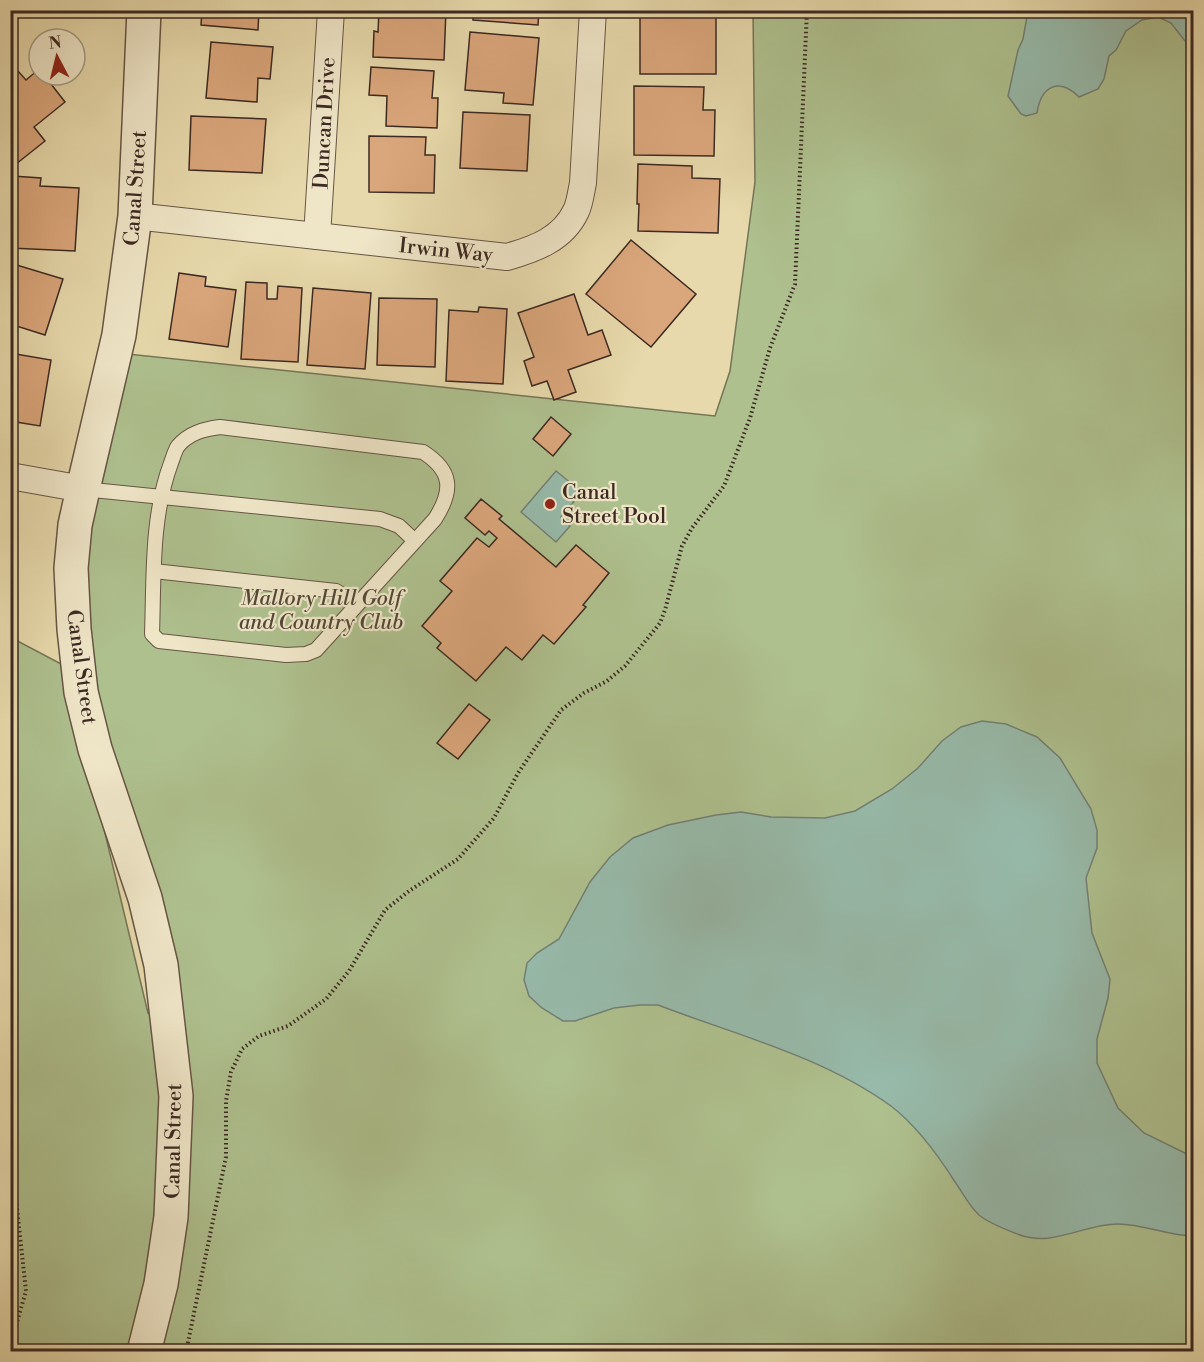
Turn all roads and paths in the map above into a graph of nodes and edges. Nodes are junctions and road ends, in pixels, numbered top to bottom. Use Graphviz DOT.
graph roads {
  1 [pos="144,10"];
  2 [pos="331,10"];
  3 [pos="593,10"];
  4 [pos="807,10"];
  5 [pos="1188,124"];
  6 [pos="1194,127"];
  7 [pos="135,216"];
  8 [pos="317,236"];
  9 [pos="10,476"];
  10 [pos="83,489"];
  11 [pos="162,496"];
  12 [pos="415,541"];
  13 [pos="154,571"];
  14 [pos="354,608"];
  15 [pos="10,1065"];
  16 [pos="10,1346"];
  17 [pos="144,1352"];
  18 [pos="186,1352"];
  1 -- 7 [label="street, Canal Street"];
  2 -- 8 [label="street, Duncan Drive"];
  3 -- 8 [label="street, Irwin Way"];
  4 -- 18 [label="path"];
  5 -- 6 [label="path"];
  7 -- 8 [label="street, Irwin Way"];
  7 -- 10 [label="street, Canal Street"];
  9 -- 10 [label="street"];
  10 -- 11 [label="lane"];
  10 -- 17 [label="street, Canal Street"];
  11 -- 12 [label="lane"];
  11 -- 12 [label="lane"];
  11 -- 13 [label="lane"];
  12 -- 14 [label="lane"];
  13 -- 14 [label="lane"];
  13 -- 14 [label="lane"];
  15 -- 16 [label="path"];
}
